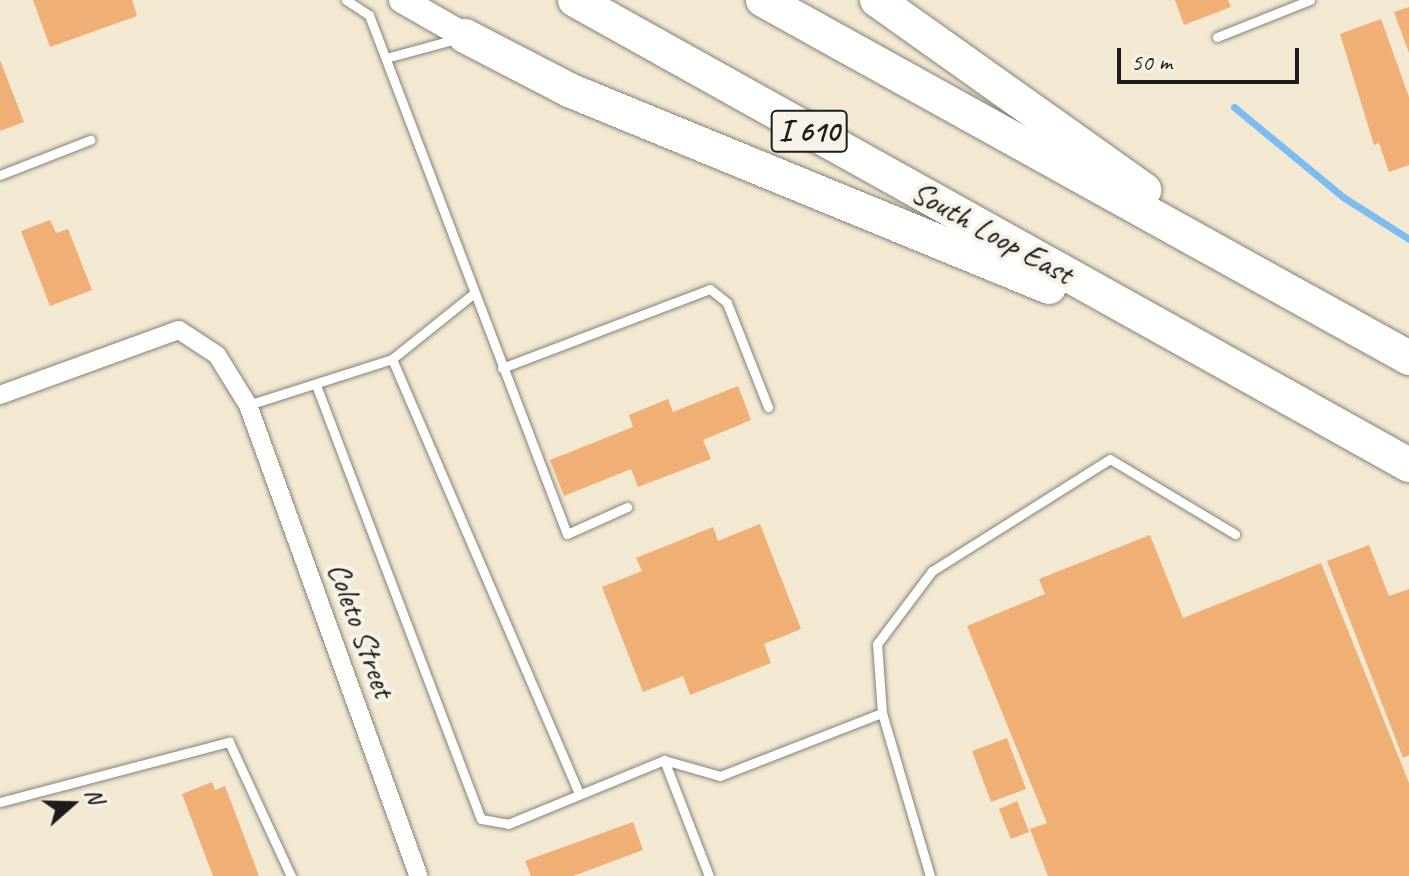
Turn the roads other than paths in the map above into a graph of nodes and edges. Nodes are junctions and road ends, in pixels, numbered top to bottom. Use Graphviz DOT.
graph roads {
  1 [pos="346,0"];
  2 [pos="402,0"];
  3 [pos="575,0"];
  4 [pos="763,0"];
  5 [pos="877,0"];
  6 [pos="1310,0"];
  7 [pos="465,36"];
  8 [pos="1217,37"];
  9 [pos="386,58"];
  10 [pos="90,140"];
  11 [pos="1094,171"];
  12 [pos="0,175"];
  13 [pos="1038,271"];
  14 [pos="474,293"];
  15 [pos="1409,358"];
  16 [pos="392,359"];
  17 [pos="502,368"];
  18 [pos="316,385"];
  19 [pos="0,395"];
  20 [pos="248,405"];
  21 [pos="768,407"];
  22 [pos="1409,465"];
  23 [pos="627,507"];
  24 [pos="1235,534"];
  25 [pos="882,713"];
  26 [pos="664,760"];
  27 [pos="579,794"];
  28 [pos="0,802"];
  29 [pos="291,876"];
  30 [pos="418,876"];
  31 [pos="709,876"];
  32 [pos="930,876"];
  1 -- 9 [label="lane"];
  2 -- 7 [label="main road"];
  3 -- 13 [label="highway, South Loop East / I 610"];
  4 -- 11 [label="highway"];
  5 -- 11 [label="highway"];
  6 -- 8 [label="lane"];
  7 -- 9 [label="lane"];
  7 -- 13 [label="highway"];
  9 -- 14 [label="lane"];
  10 -- 12 [label="lane"];
  11 -- 15 [label="highway"];
  13 -- 22 [label="highway"];
  14 -- 16 [label="lane"];
  14 -- 17 [label="lane"];
  16 -- 18 [label="lane"];
  16 -- 27 [label="lane"];
  17 -- 21 [label="lane"];
  17 -- 23 [label="lane"];
  18 -- 20 [label="lane"];
  18 -- 27 [label="lane"];
  19 -- 20 [label="street, Coleto Street"];
  20 -- 30 [label="street, Coleto Street"];
  24 -- 25 [label="lane"];
  25 -- 26 [label="lane"];
  25 -- 32 [label="lane"];
  26 -- 27 [label="lane"];
  26 -- 31 [label="lane"];
  28 -- 29 [label="lane"];
}
